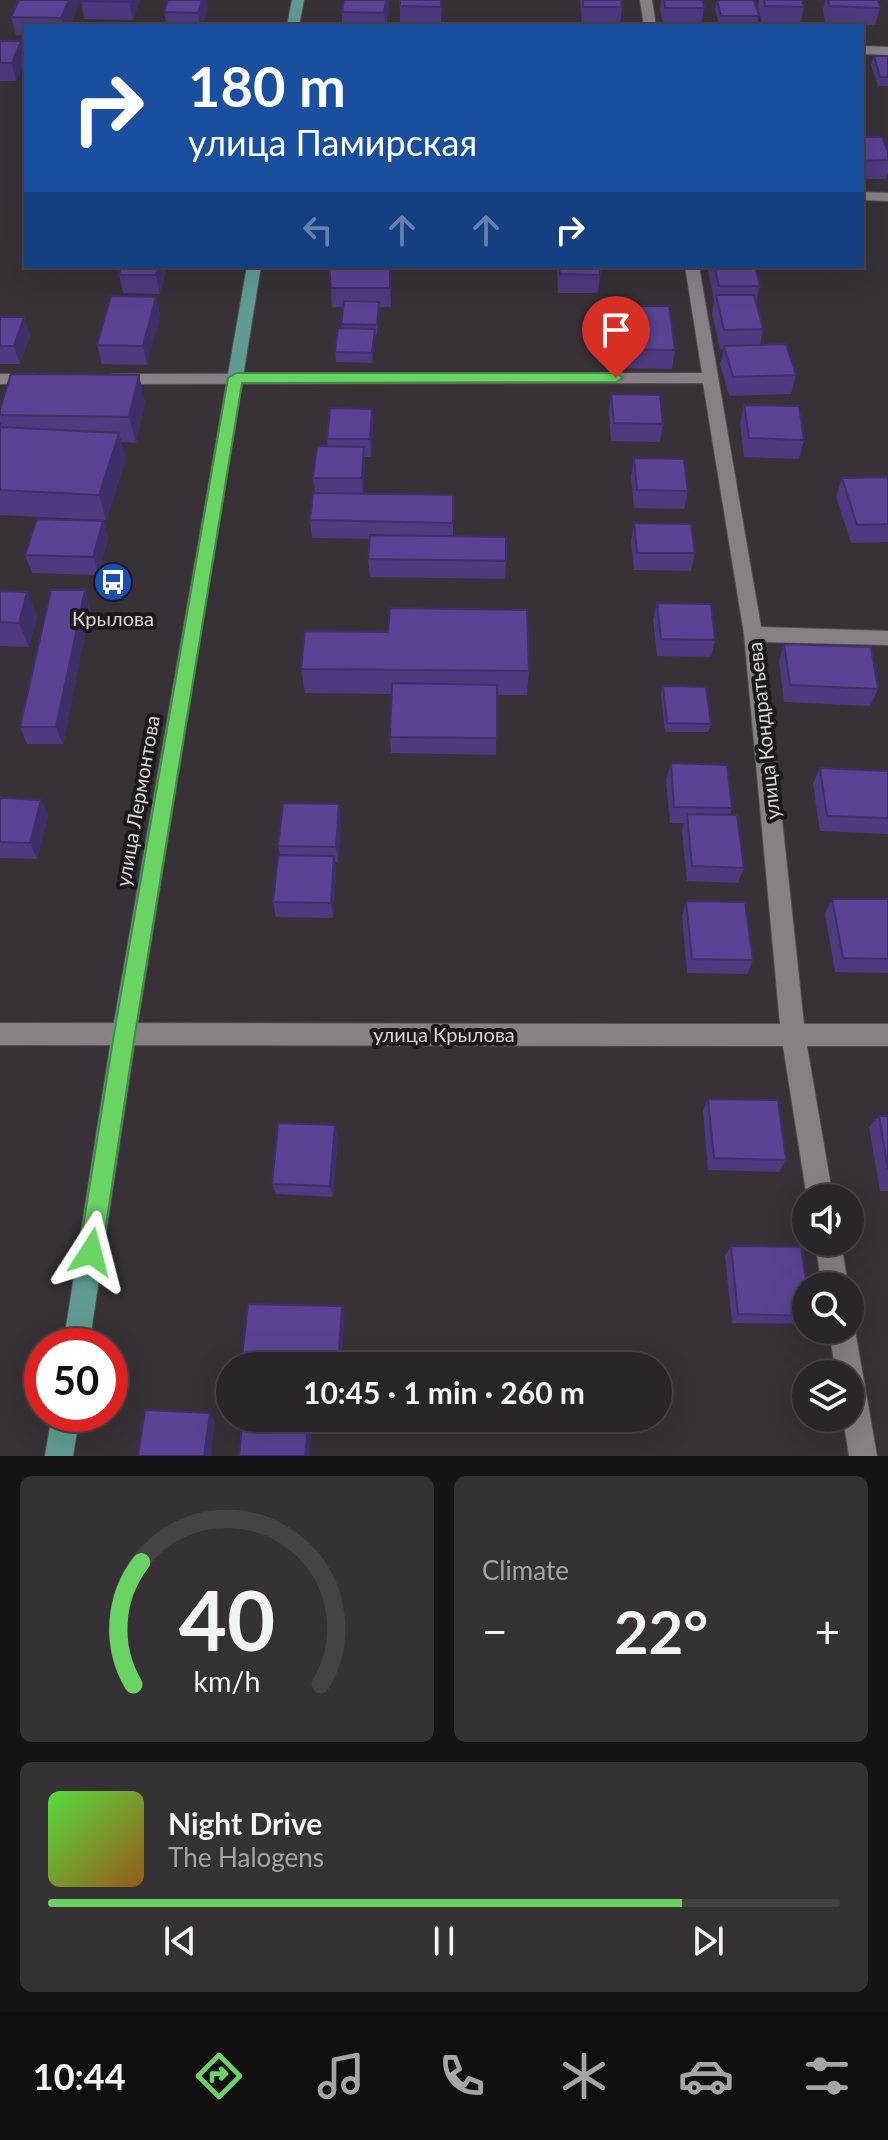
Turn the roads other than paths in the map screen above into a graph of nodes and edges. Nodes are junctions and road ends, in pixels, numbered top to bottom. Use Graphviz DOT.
graph roads {
  1 [pos="298,0"];
  2 [pos="646,0"];
  3 [pos="293,24"];
  4 [pos="650,24"];
  5 [pos="864,50"];
  6 [pos="888,51"];
  7 [pos="864,196"];
  8 [pos="888,197"];
  9 [pos="254,268"];
  10 [pos="692,268"];
  11 [pos="236,378"];
  12 [pos="711,378"];
  13 [pos="0,379"];
  14 [pos="47,379"];
  15 [pos="94,379"];
  16 [pos="753,634"];
  17 [pos="888,638"];
  18 [pos="0,1034"];
  19 [pos="124,1034"];
  20 [pos="793,1034"];
  21 [pos="888,1035"];
  22 [pos="818,1184"];
  23 [pos="79,1328"];
  24 [pos="63,1432"];
  25 [pos="859,1432"];
  26 [pos="59,1456"];
  27 [pos="863,1456"];
  1 -- 3 [label="main road"];
  2 -- 4 [label="street"];
  5 -- 6 [label="street"];
  7 -- 8 [label="street"];
  9 -- 11 [label="main road, улица Лермонтова"];
  10 -- 12 [label="street, улица Кондратьева"];
  11 -- 12 [label="street"];
  11 -- 15 [label="street"];
  11 -- 19 [label="main road, улица Лермонтова"];
  12 -- 16 [label="street, улица Кондратьева"];
  13 -- 14 [label="street"];
  16 -- 17 [label="street"];
  16 -- 20 [label="street, улица Кондратьева"];
  18 -- 19 [label="street, улица Крылова"];
  19 -- 20 [label="street, улица Крылова"];
  19 -- 23 [label="main road, улица Лермонтова"];
  20 -- 21 [label="street, улица Крылова"];
  20 -- 22 [label="street, улица Кондратьева"];
  24 -- 26 [label="main road"];
  25 -- 27 [label="street"];
}
